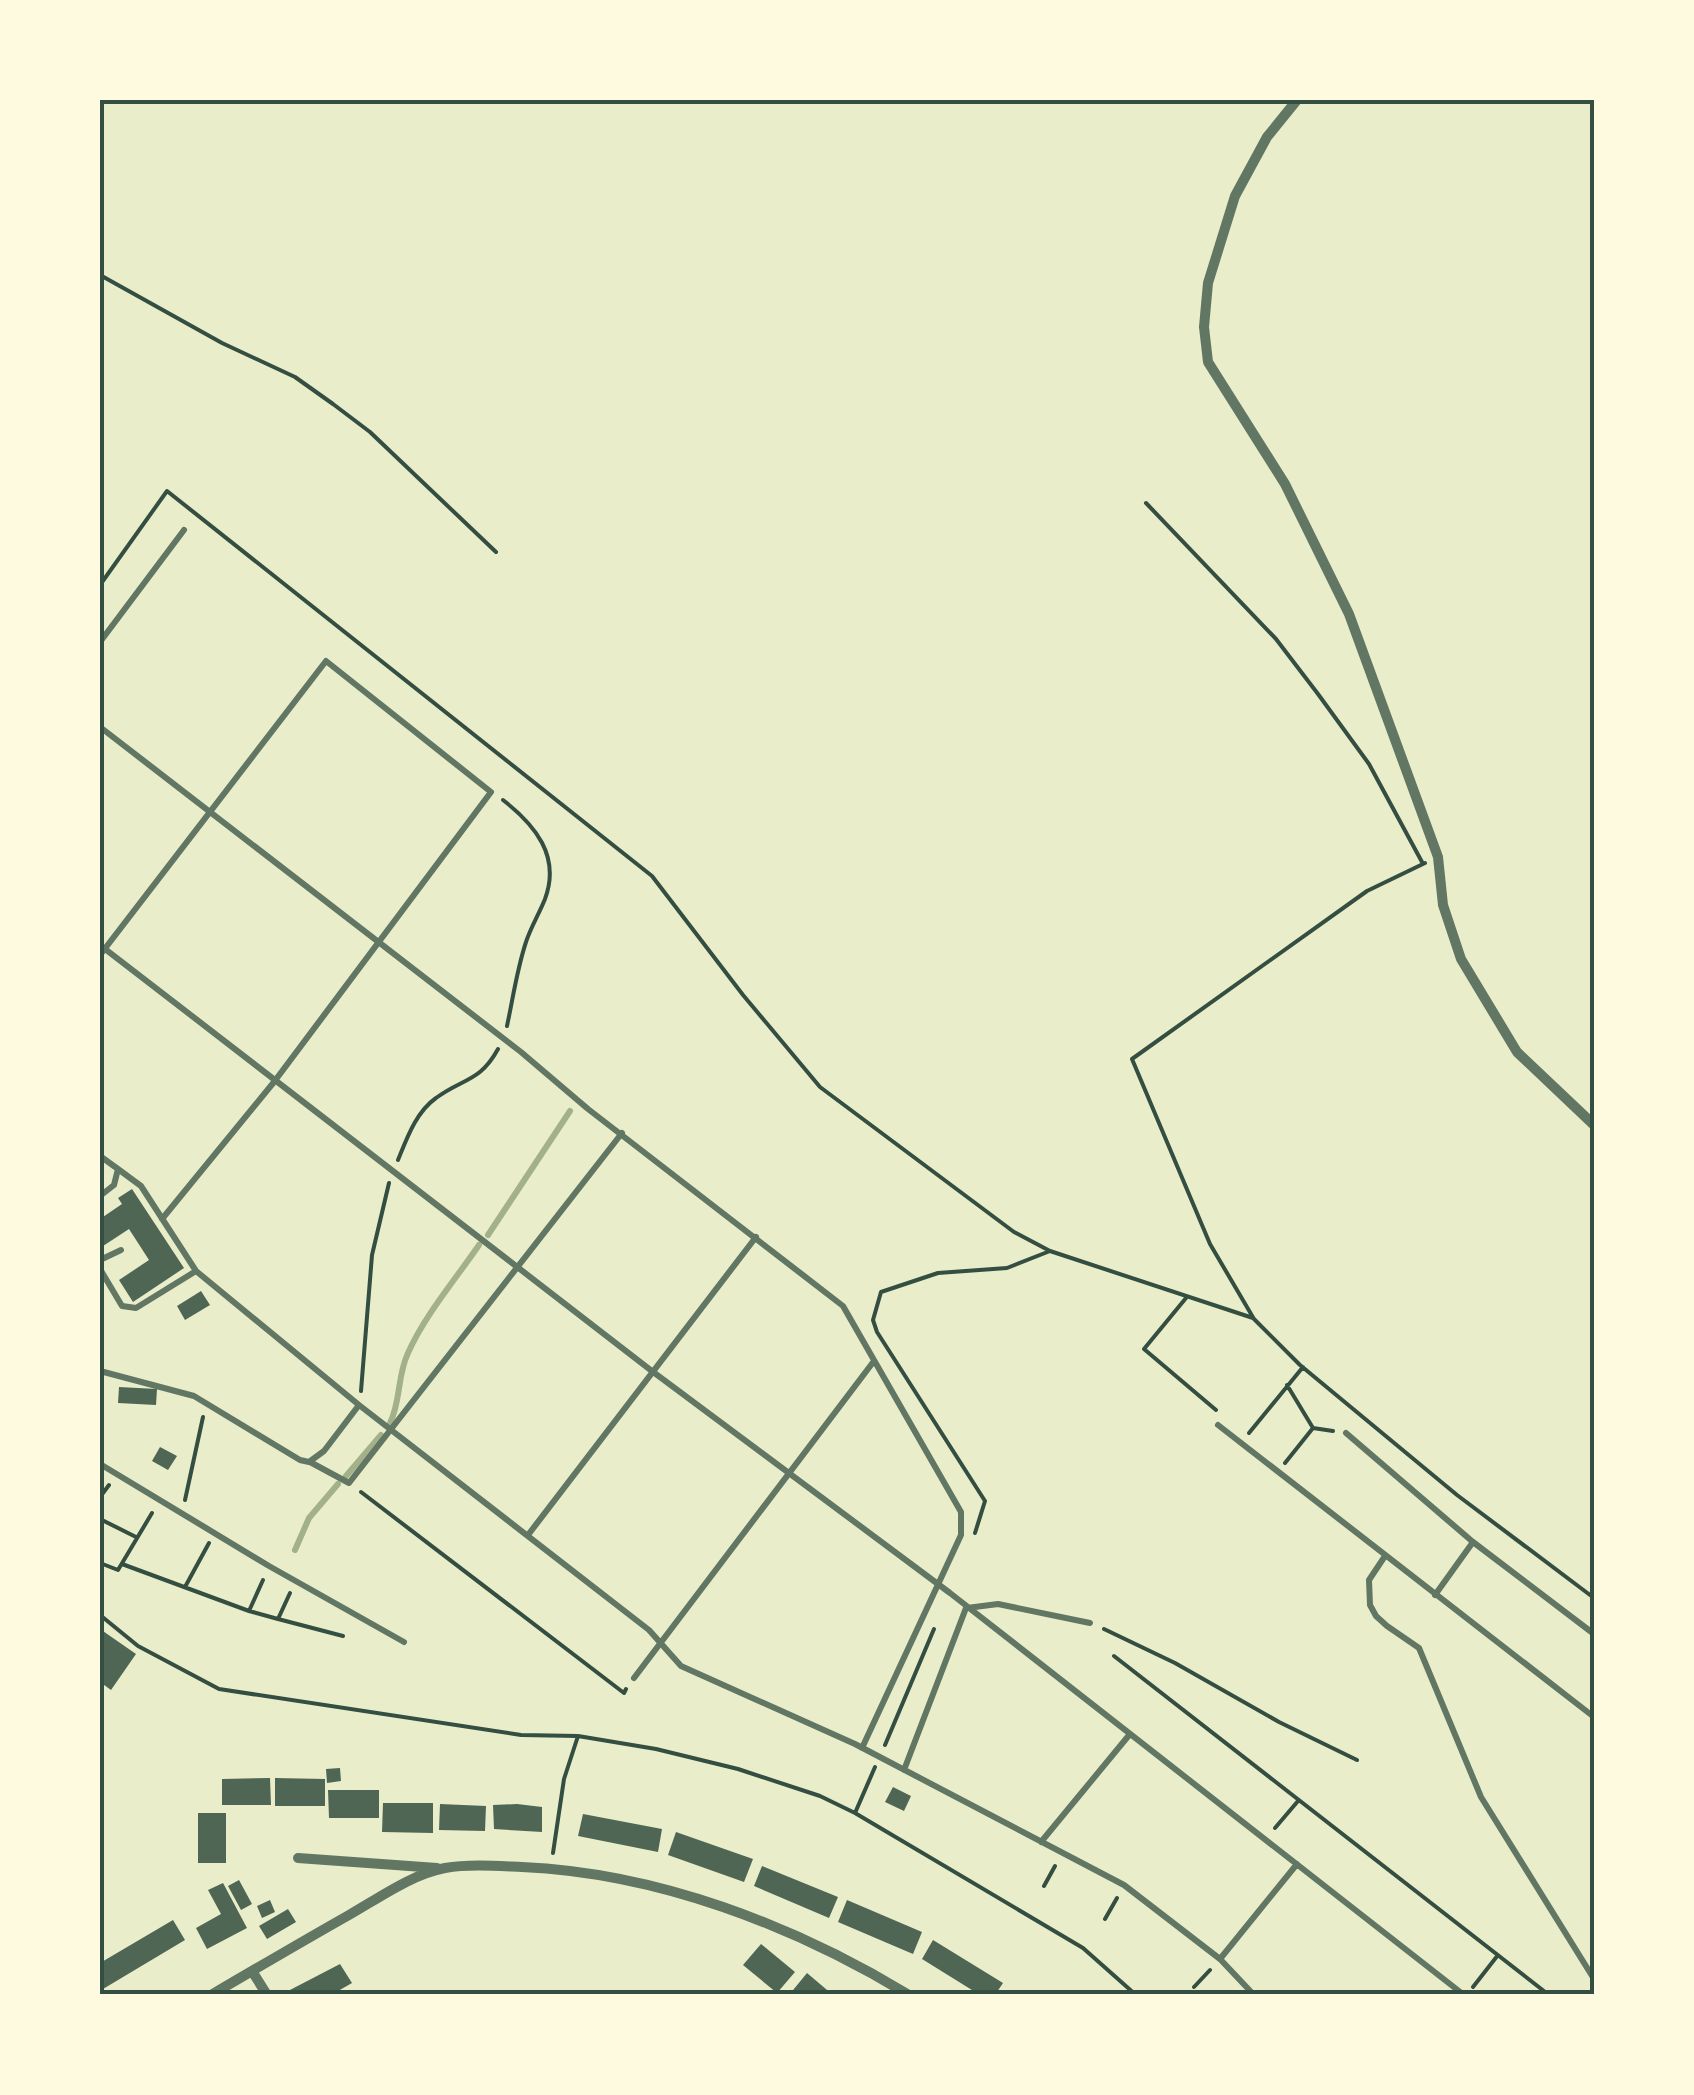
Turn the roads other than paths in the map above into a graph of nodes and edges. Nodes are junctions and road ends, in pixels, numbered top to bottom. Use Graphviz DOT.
graph roads {
  1 [pos="1297,100"];
  2 [pos="184,530"];
  3 [pos="100,642"];
  4 [pos="100,728"];
  5 [pos="211,812"];
  6 [pos="379,942"];
  7 [pos="102,950"];
  8 [pos="274,1082"];
  9 [pos="1594,1126"];
  10 [pos="622,1133"];
  11 [pos="100,1156"];
  12 [pos="118,1169"];
  13 [pos="100,1196"];
  14 [pos="162,1219"];
  15 [pos="756,1236"];
  16 [pos="120,1250"];
  17 [pos="100,1260"];
  18 [pos="516,1265"];
  19 [pos="100,1269"];
  20 [pos="196,1271"];
  21 [pos="874,1360"];
  22 [pos="100,1371"];
  23 [pos="652,1371"];
  24 [pos="360,1405"];
  25 [pos="1218,1425"];
  26 [pos="392,1430"];
  27 [pos="1346,1433"];
  28 [pos="308,1462"];
  29 [pos="100,1464"];
  30 [pos="788,1474"];
  31 [pos="528,1535"];
  32 [pos="1473,1542"];
  33 [pos="1385,1556"];
  34 [pos="938,1587"];
  35 [pos="1435,1595"];
  36 [pos="966,1608"];
  37 [pos="1090,1623"];
  38 [pos="1594,1634"];
  39 [pos="404,1642"];
  40 [pos="660,1642"];
  41 [pos="634,1678"];
  42 [pos="1594,1717"];
  43 [pos="1130,1734"];
  44 [pos="862,1748"];
  45 [pos="904,1770"];
  46 [pos="1041,1842"];
  47 [pos="298,1858"];
  48 [pos="1297,1864"];
  49 [pos="443,1868"];
  50 [pos="1220,1959"];
  51 [pos="252,1971"];
  52 [pos="1594,1979"];
  53 [pos="211,1995"];
  54 [pos="267,1995"];
  55 [pos="909,1995"];
  56 [pos="1254,1995"];
  57 [pos="1465,1995"];
  1 -- 9 [label="street"];
  2 -- 3 [label="lane"];
  4 -- 5 [label="lane"];
  5 -- 6 [label="lane"];
  5 -- 6 [label="lane"];
  5 -- 7 [label="lane"];
  6 -- 8 [label="lane"];
  6 -- 10 [label="lane"];
  7 -- 8 [label="lane"];
  8 -- 14 [label="lane"];
  8 -- 18 [label="lane"];
  10 -- 15 [label="lane"];
  10 -- 18 [label="lane"];
  11 -- 12 [label="lane"];
  12 -- 13 [label="lane"];
  12 -- 14 [label="lane"];
  14 -- 20 [label="lane"];
  15 -- 21 [label="lane"];
  15 -- 23 [label="lane"];
  16 -- 17 [label="lane"];
  18 -- 23 [label="lane"];
  18 -- 26 [label="lane"];
  19 -- 20 [label="lane"];
  20 -- 24 [label="lane"];
  21 -- 30 [label="lane"];
  21 -- 34 [label="lane"];
  22 -- 28 [label="lane"];
  23 -- 30 [label="lane"];
  23 -- 31 [label="lane"];
  24 -- 26 [label="lane"];
  24 -- 28 [label="lane"];
  25 -- 33 [label="lane"];
  26 -- 28 [label="lane"];
  26 -- 31 [label="lane"];
  27 -- 32 [label="lane"];
  29 -- 39 [label="lane"];
  30 -- 34 [label="lane"];
  30 -- 40 [label="lane"];
  31 -- 40 [label="lane"];
  32 -- 35 [label="lane"];
  32 -- 38 [label="lane"];
  33 -- 35 [label="lane"];
  33 -- 52 [label="lane"];
  34 -- 36 [label="lane"];
  34 -- 44 [label="lane"];
  35 -- 42 [label="lane"];
  36 -- 37 [label="lane"];
  36 -- 43 [label="lane"];
  36 -- 45 [label="lane"];
  40 -- 41 [label="lane"];
  40 -- 44 [label="lane"];
  43 -- 46 [label="lane"];
  43 -- 48 [label="lane"];
  44 -- 45 [label="lane"];
  45 -- 46 [label="lane"];
  46 -- 50 [label="lane"];
  47 -- 49 [label="street"];
  48 -- 50 [label="lane"];
  48 -- 57 [label="lane"];
  49 -- 51 [label="street"];
  49 -- 55 [label="street"];
  50 -- 56 [label="lane"];
  51 -- 53 [label="street"];
  51 -- 54 [label="street"];
}
